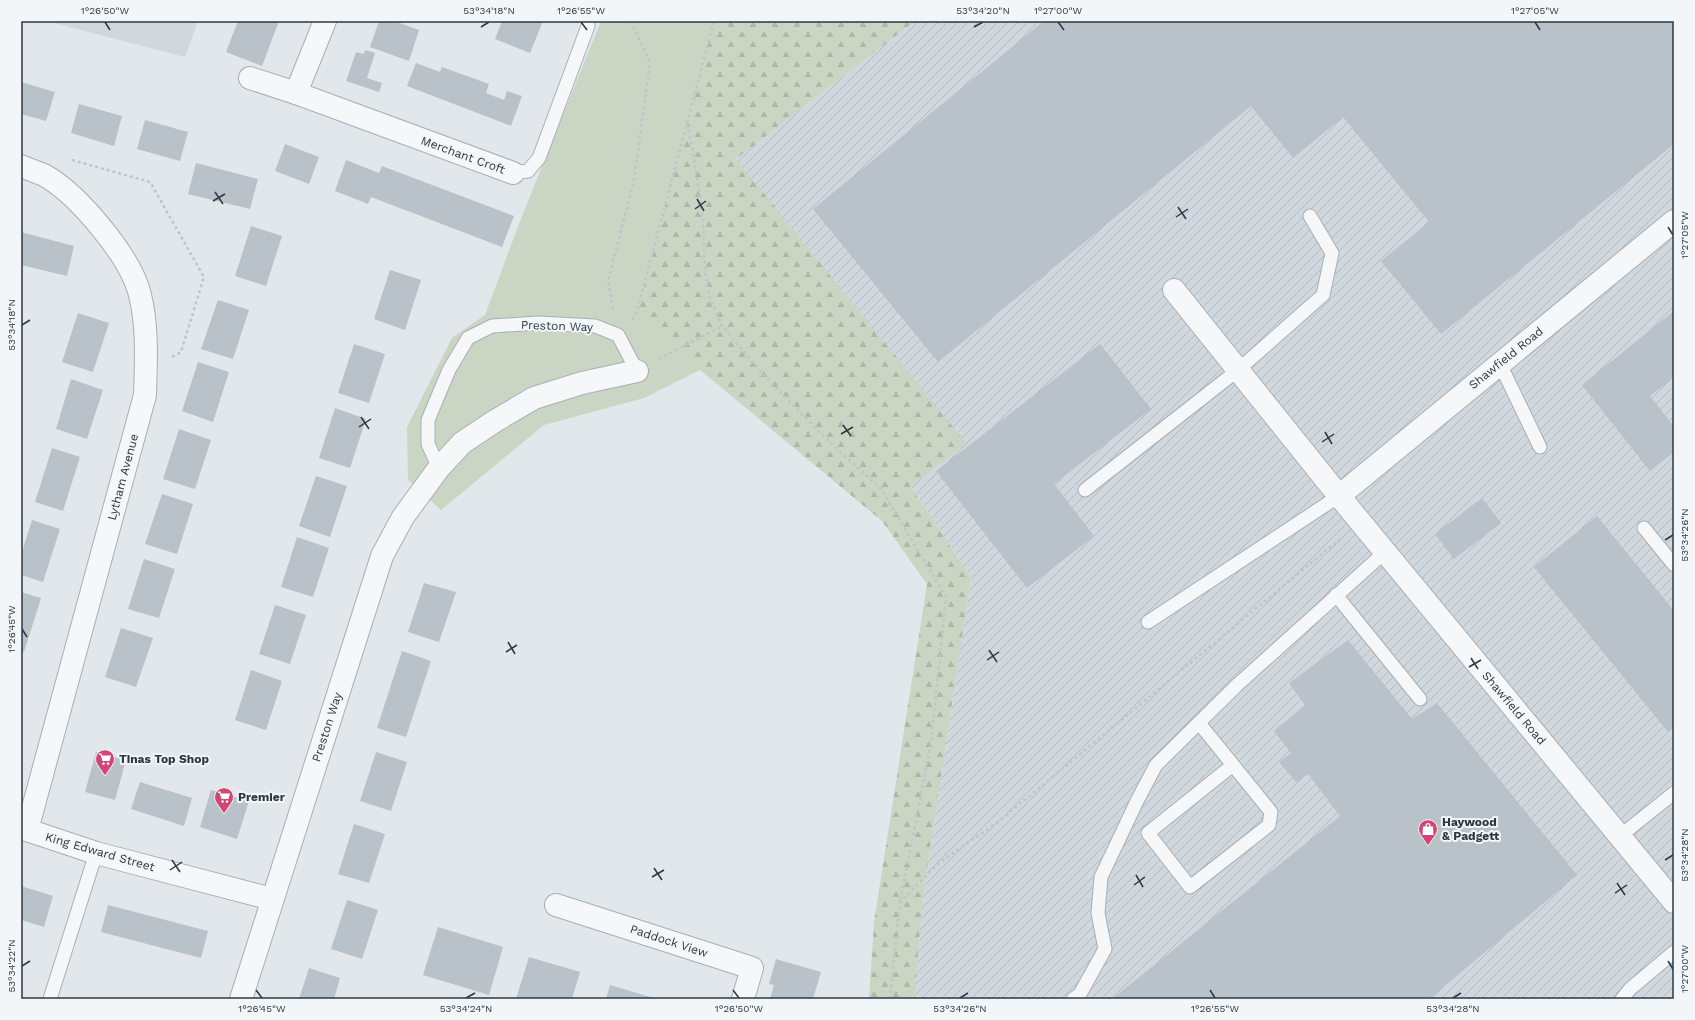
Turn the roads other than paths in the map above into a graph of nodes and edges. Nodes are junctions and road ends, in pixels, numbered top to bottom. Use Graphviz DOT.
graph roads {
  1 [pos="325,21"];
  2 [pos="588,26"];
  3 [pos="250,78"];
  4 [pos="296,93"];
  5 [pos="21,166"];
  6 [pos="513,173"];
  7 [pos="1310,216"];
  8 [pos="1674,221"];
  9 [pos="1174,290"];
  10 [pos="1500,364"];
  11 [pos="1238,370"];
  12 [pos="637,371"];
  13 [pos="1540,447"];
  14 [pos="439,468"];
  15 [pos="1085,490"];
  16 [pos="1339,496"];
  17 [pos="1644,528"];
  18 [pos="1385,552"];
  19 [pos="1674,565"];
  20 [pos="1336,595"];
  21 [pos="1148,622"];
  22 [pos="1420,699"];
  23 [pos="1198,723"];
  24 [pos="1233,765"];
  25 [pos="1674,793"];
  26 [pos="24,829"];
  27 [pos="1620,836"];
  28 [pos="96,853"];
  29 [pos="272,899"];
  30 [pos="1674,902"];
  31 [pos="556,905"];
  32 [pos="1674,952"];
  33 [pos="50,999"];
  34 [pos="241,999"];
  35 [pos="743,999"];
  36 [pos="1073,999"];
  37 [pos="1622,999"];
  1 -- 4 [label="street"];
  2 -- 6 [label="lane, Merchant Croft"];
  3 -- 4 [label="street, Merchant Croft"];
  4 -- 6 [label="street, Merchant Croft"];
  5 -- 26 [label="street, Lytham Avenue"];
  7 -- 11 [label="lane"];
  8 -- 10 [label="street, Shawfield Road"];
  9 -- 11 [label="street, Shawfield Road"];
  10 -- 13 [label="lane"];
  10 -- 16 [label="street, Shawfield Road"];
  11 -- 15 [label="lane"];
  11 -- 16 [label="street, Shawfield Road"];
  12 -- 14 [label="street, Preston Way"];
  12 -- 14 [label="lane, Preston Way"];
  14 -- 29 [label="street, Preston Way"];
  16 -- 18 [label="street, Shawfield Road"];
  16 -- 21 [label="lane"];
  17 -- 19 [label="lane"];
  18 -- 20 [label="lane"];
  18 -- 27 [label="street, Shawfield Road"];
  20 -- 22 [label="lane"];
  20 -- 23 [label="lane"];
  23 -- 24 [label="lane"];
  23 -- 36 [label="lane"];
  24 -- 24 [label="lane"];
  25 -- 27 [label="lane"];
  26 -- 28 [label="street, King Edward Street"];
  27 -- 30 [label="street, Shawfield Road"];
  28 -- 29 [label="street, King Edward Street"];
  28 -- 33 [label="lane"];
  29 -- 34 [label="street, Preston Way"];
  31 -- 35 [label="street, Paddock View"];
  32 -- 37 [label="lane"];
}
